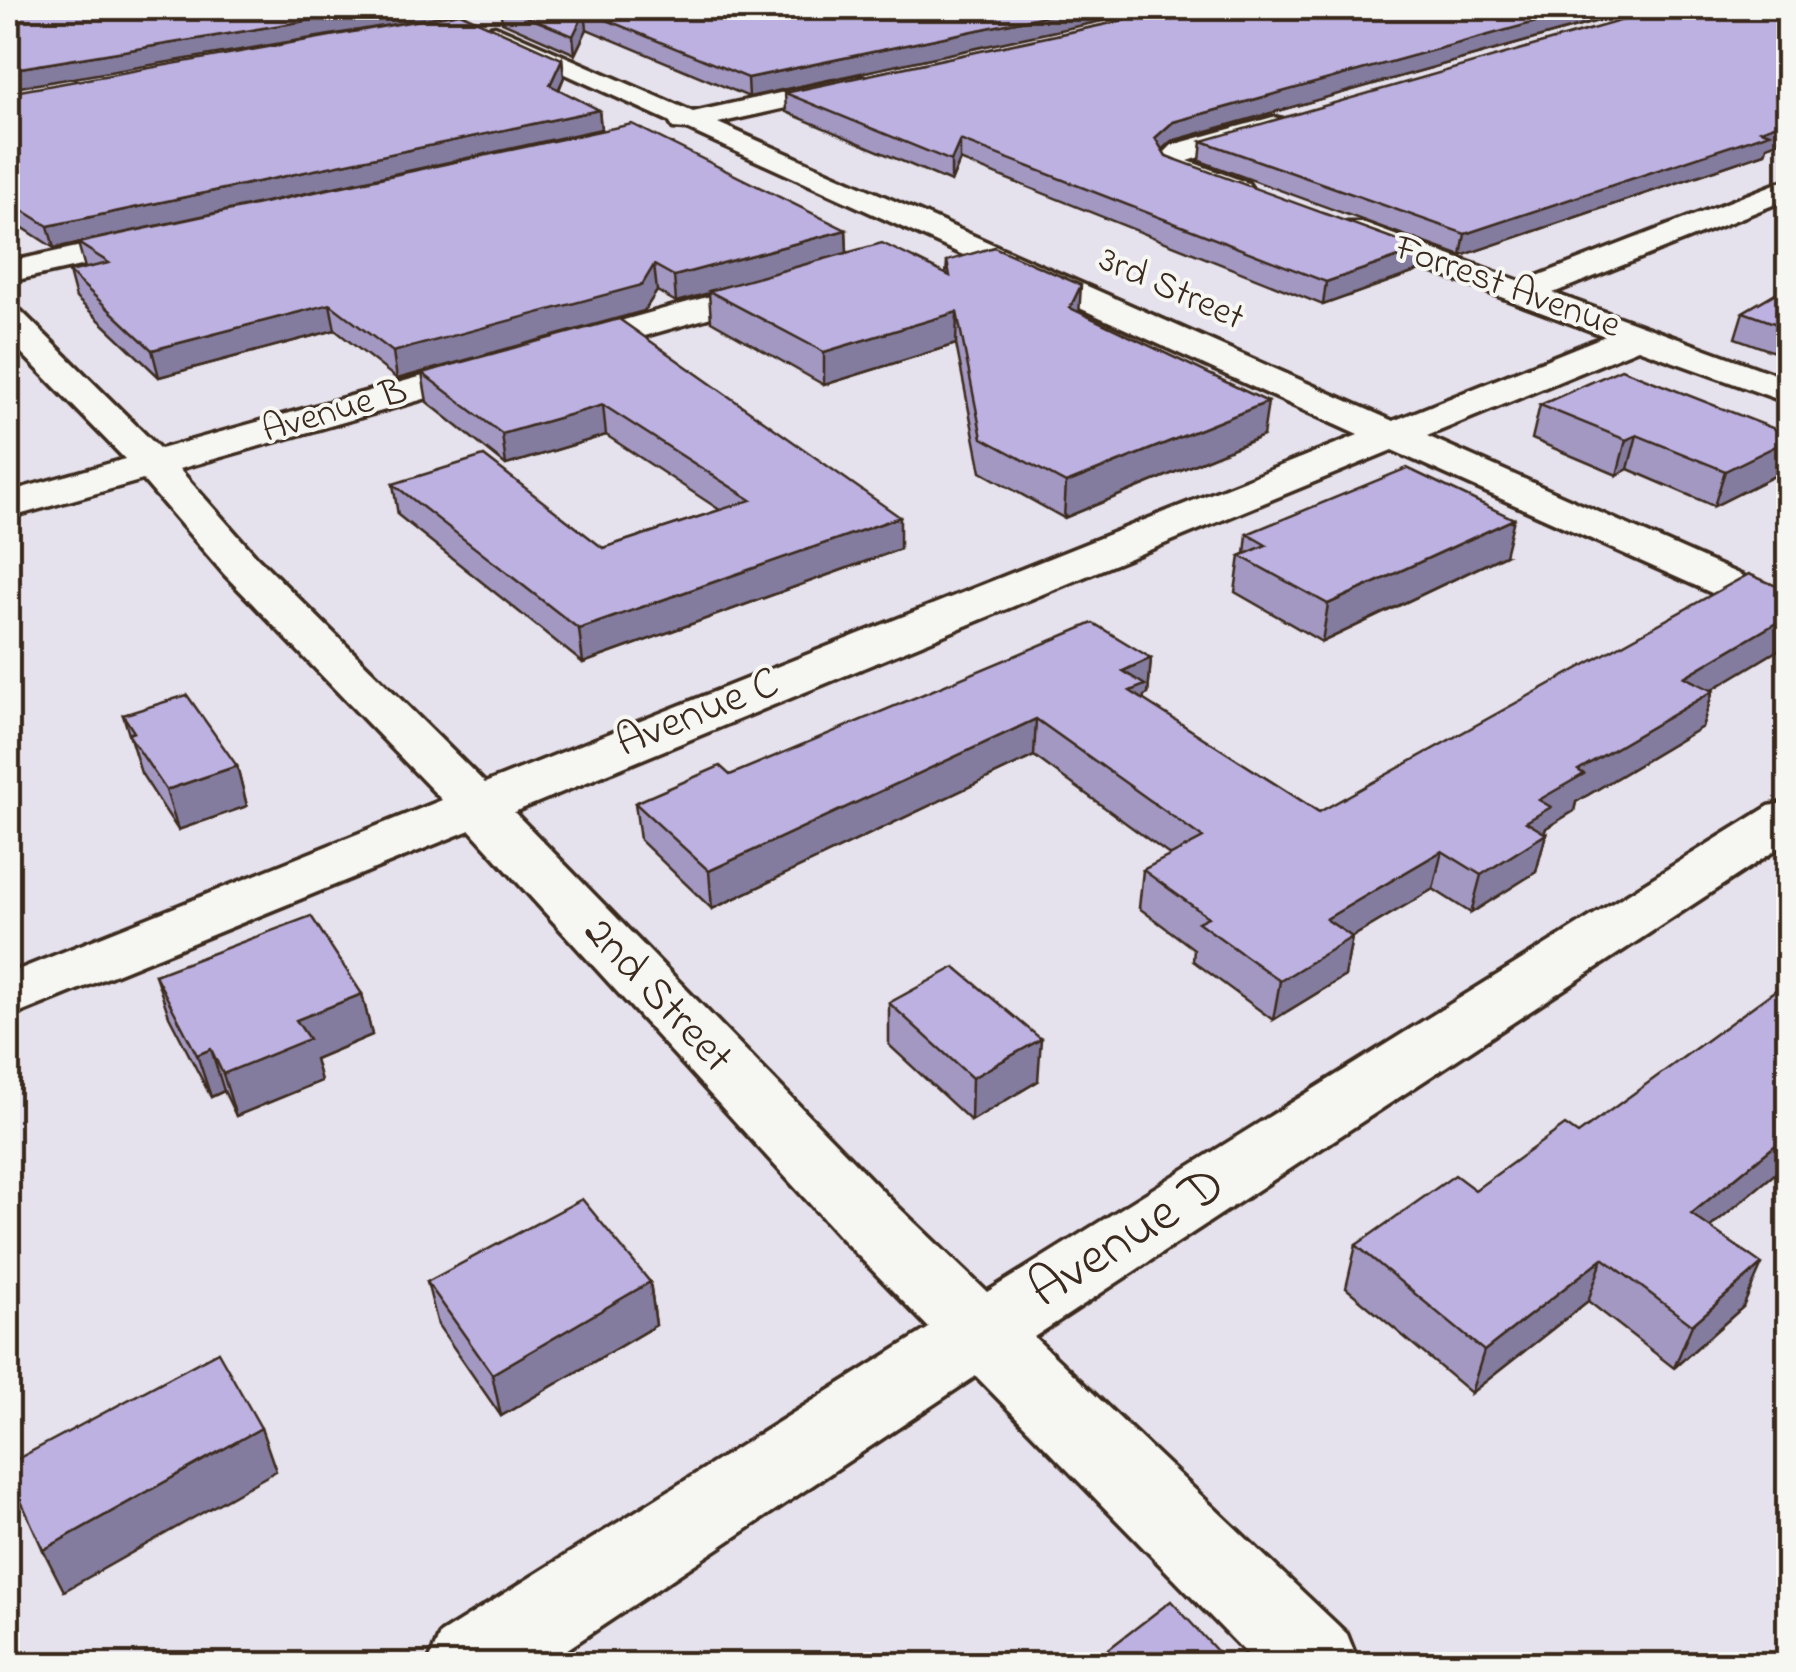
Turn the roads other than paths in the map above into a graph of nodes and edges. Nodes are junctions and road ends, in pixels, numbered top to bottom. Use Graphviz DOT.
graph roads {
  1 [pos="513,10"];
  2 [pos="888,78"];
  3 [pos="1297,118"];
  4 [pos="694,120"];
  5 [pos="637,132"];
  6 [pos="1788,188"];
  7 [pos="1267,200"];
  8 [pos="1322,220"];
  9 [pos="179,234"];
  10 [pos="952,238"];
  11 [pos="895,255"];
  12 [pos="8,272"];
  13 [pos="818,276"];
  14 [pos="1523,293"];
  15 [pos="8,319"];
  16 [pos="1638,336"];
  17 [pos="1788,392"];
  18 [pos="1390,434"];
  19 [pos="152,464"];
  20 [pos="8,505"];
  21 [pos="1788,613"];
  22 [pos="476,804"];
  23 [pos="1788,818"];
  24 [pos="8,997"];
  25 [pos="980,1332"];
  26 [pos="472,1664"];
  27 [pos="1316,1664"];
  1 -- 4 [label="street, 3rd Street"];
  2 -- 4 [label="street"];
  3 -- 7 [label="street"];
  4 -- 5 [label="street"];
  4 -- 10 [label="street, 3rd Street"];
  6 -- 14 [label="street"];
  8 -- 14 [label="street, Forrest Avenue"];
  9 -- 12 [label="street"];
  10 -- 11 [label="street"];
  10 -- 18 [label="street, 3rd Street"];
  13 -- 19 [label="street, Avenue B"];
  14 -- 16 [label="street, Forrest Avenue"];
  15 -- 19 [label="street, 2nd Street"];
  16 -- 17 [label="street, Forrest Avenue"];
  16 -- 18 [label="street, Avenue C"];
  18 -- 21 [label="street, 3rd Street"];
  18 -- 22 [label="street, Avenue C"];
  19 -- 20 [label="street, Avenue B"];
  19 -- 22 [label="street, 2nd Street"];
  22 -- 24 [label="street, Avenue C"];
  22 -- 25 [label="street, 2nd Street"];
  23 -- 25 [label="street, Avenue D"];
  25 -- 26 [label="street, Avenue D"];
  25 -- 27 [label="street, 2nd Street"];
}
